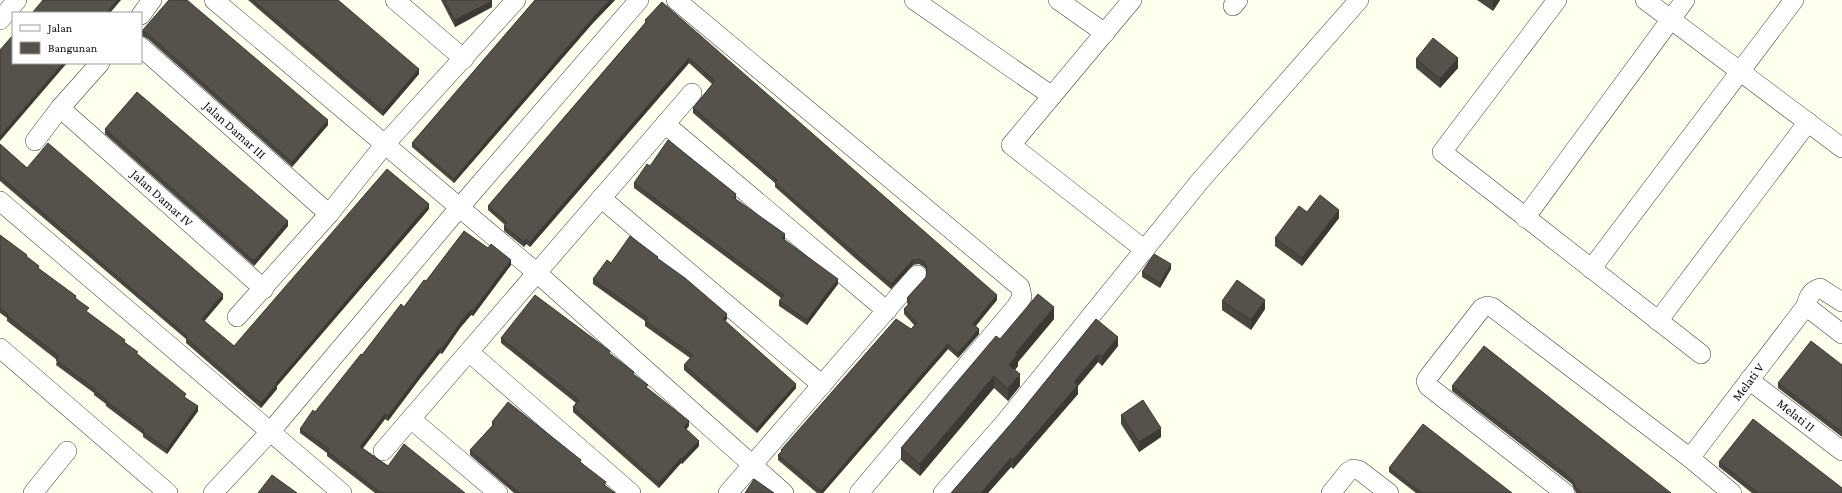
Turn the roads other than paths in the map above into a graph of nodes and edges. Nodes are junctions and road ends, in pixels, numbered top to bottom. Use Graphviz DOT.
graph roads {
  1 [pos="17,0"];
  2 [pos="152,0"];
  3 [pos="214,0"];
  4 [pos="395,0"];
  5 [pos="516,0"];
  6 [pos="640,0"];
  7 [pos="676,0"];
  8 [pos="914,0"];
  9 [pos="1058,0"];
  10 [pos="1132,0"];
  11 [pos="1359,0"];
  12 [pos="1557,0"];
  13 [pos="1645,0"];
  14 [pos="1685,0"];
  15 [pos="1794,0"];
  16 [pos="142,14"];
  17 [pos="1671,19"];
  18 [pos="0,20"];
  19 [pos="1105,33"];
  20 [pos="142,48"];
  21 [pos="464,59"];
  22 [pos="99,64"];
  23 [pos="1740,71"];
  24 [pos="692,93"];
  25 [pos="1052,96"];
  26 [pos="60,108"];
  27 [pos="1808,122"];
  28 [pos="664,124"];
  29 [pos="35,141"];
  30 [pos="385,144"];
  31 [pos="1842,148"];
  32 [pos="601,198"];
  33 [pos="0,201"];
  34 [pos="459,208"];
  35 [pos="329,214"];
  36 [pos="1525,218"];
  37 [pos="1145,250"];
  38 [pos="1591,269"];
  39 [pos="537,273"];
  40 [pos="917,275"];
  41 [pos="264,289"];
  42 [pos="1842,302"];
  43 [pos="1806,306"];
  44 [pos="887,311"];
  45 [pos="237,317"];
  46 [pos="1658,321"];
  47 [pos="1842,334"];
  48 [pos="0,348"];
  49 [pos="469,352"];
  50 [pos="1702,354"];
  51 [pos="1749,380"];
  52 [pos="822,386"];
  53 [pos="411,420"];
  54 [pos="271,431"];
  55 [pos="67,451"];
  56 [pos="384,451"];
  57 [pos="1842,451"];
  58 [pos="1690,458"];
  59 [pos="752,465"];
  60 [pos="33,493"];
  61 [pos="168,493"];
  62 [pos="213,493"];
  63 [pos="342,493"];
  64 [pos="498,493"];
  65 [pos="631,493"];
  66 [pos="728,493"];
  67 [pos="784,493"];
  68 [pos="859,493"];
  69 [pos="943,493"];
  70 [pos="1331,493"];
  71 [pos="1389,493"];
  72 [pos="1565,493"];
  73 [pos="1732,493"];
  1 -- 18 [label="street"];
  2 -- 16 [label="street"];
  3 -- 30 [label="street"];
  4 -- 21 [label="street"];
  5 -- 21 [label="street"];
  6 -- 34 [label="street"];
  7 -- 68 [label="street"];
  8 -- 25 [label="street"];
  9 -- 19 [label="street"];
  10 -- 19 [label="street"];
  11 -- 37 [label="street"];
  12 -- 36 [label="street"];
  13 -- 17 [label="street"];
  14 -- 17 [label="street"];
  15 -- 23 [label="street"];
  17 -- 23 [label="street"];
  17 -- 36 [label="street"];
  19 -- 25 [label="street"];
  20 -- 35 [label="street, Jalan Damar III"];
  21 -- 30 [label="street"];
  22 -- 26 [label="street"];
  23 -- 27 [label="street"];
  23 -- 38 [label="street"];
  24 -- 28 [label="street"];
  25 -- 37 [label="street"];
  26 -- 29 [label="street"];
  26 -- 41 [label="street, Jalan Damar IV"];
  27 -- 31 [label="street"];
  27 -- 46 [label="street"];
  28 -- 32 [label="street"];
  28 -- 44 [label="street"];
  30 -- 34 [label="street"];
  30 -- 35 [label="street"];
  32 -- 39 [label="street"];
  32 -- 52 [label="street"];
  33 -- 54 [label="street"];
  34 -- 39 [label="street"];
  34 -- 54 [label="street"];
  35 -- 41 [label="street"];
  36 -- 38 [label="street"];
  37 -- 69 [label="street"];
  38 -- 46 [label="street"];
  39 -- 49 [label="street"];
  39 -- 59 [label="street"];
  40 -- 44 [label="street"];
  41 -- 45 [label="street"];
  42 -- 43 [label="street, Melati V"];
  43 -- 47 [label="street"];
  43 -- 51 [label="street, Melati V"];
  44 -- 52 [label="street"];
  46 -- 50 [label="street"];
  48 -- 61 [label="street"];
  49 -- 53 [label="street"];
  49 -- 65 [label="street"];
  51 -- 57 [label="street, Melati II"];
  51 -- 58 [label="street, Melati V"];
  52 -- 59 [label="street"];
  53 -- 56 [label="street"];
  53 -- 64 [label="street"];
  54 -- 62 [label="street"];
  54 -- 63 [label="street"];
  55 -- 60 [label="street"];
  58 -- 72 [label="street"];
  58 -- 73 [label="street"];
  59 -- 66 [label="street"];
  59 -- 67 [label="street"];
  70 -- 71 [label="street"];
}
